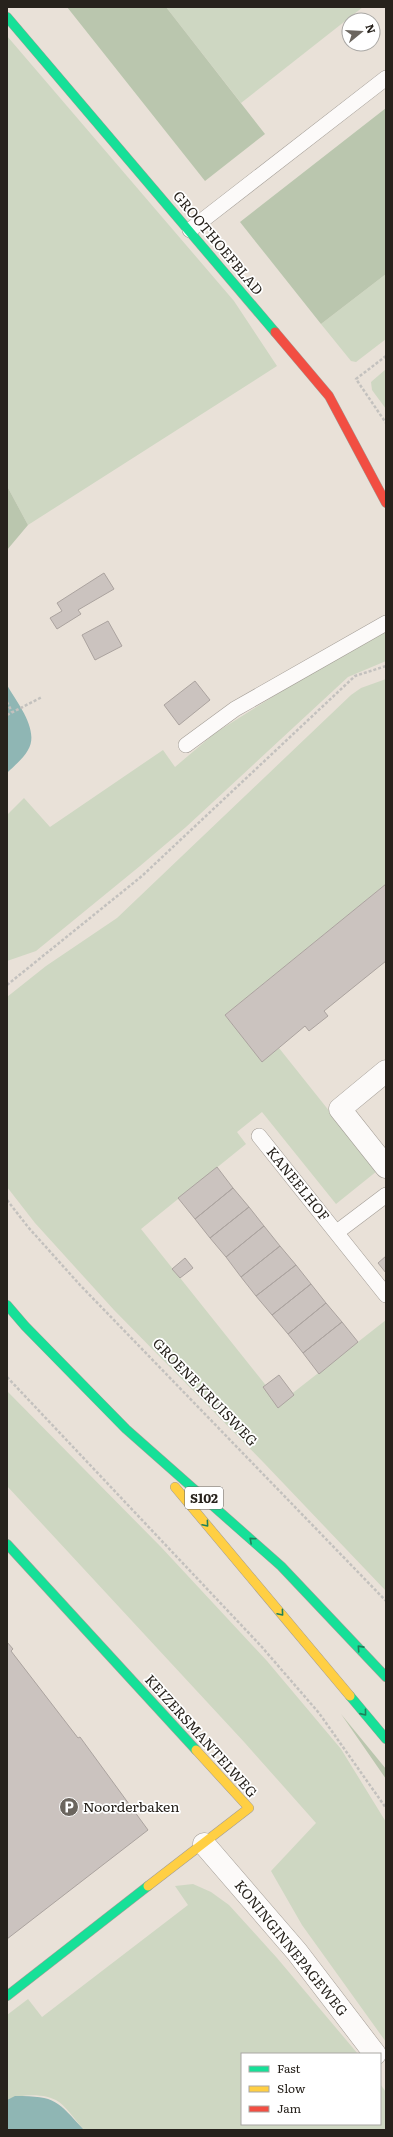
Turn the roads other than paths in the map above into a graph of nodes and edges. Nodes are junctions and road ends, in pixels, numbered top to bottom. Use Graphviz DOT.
graph roads {
  1 [pos="7,16"];
  2 [pos="386,78"];
  3 [pos="190,230"];
  4 [pos="386,503"];
  5 [pos="386,623"];
  6 [pos="186,745"];
  7 [pos="386,1071"];
  8 [pos="260,1136"];
  9 [pos="386,1167"];
  10 [pos="386,1194"];
  11 [pos="337,1232"];
  12 [pos="386,1295"];
  13 [pos="7,1305"];
  14 [pos="126,1429"];
  15 [pos="7,1544"];
  16 [pos="386,1677"];
  17 [pos="386,1739"];
  18 [pos="204,1844"];
  19 [pos="7,1996"];
  20 [pos="374,2053"];
  1 -- 3 [label="street, GROOTHOEFBLAD"];
  2 -- 3 [label="lane"];
  3 -- 4 [label="street, GROOTHOEFBLAD"];
  5 -- 6 [label="lane"];
  7 -- 9 [label="street"];
  8 -- 11 [label="lane, KANEELHOF"];
  10 -- 11 [label="lane, KANEELHOF"];
  11 -- 12 [label="lane, KANEELHOF"];
  13 -- 14 [label="street, S102"];
  16 -- 14 [label="street, S102, one-way"];
  14 -- 17 [label="street, S102, one-way"];
  15 -- 18 [label="street, KEIZERSMANTELWEG"];
  18 -- 19 [label="street, KEIZERSMANTELWEG"];
  18 -- 20 [label="street, KONINGINNEPAGEWEG"];
}
